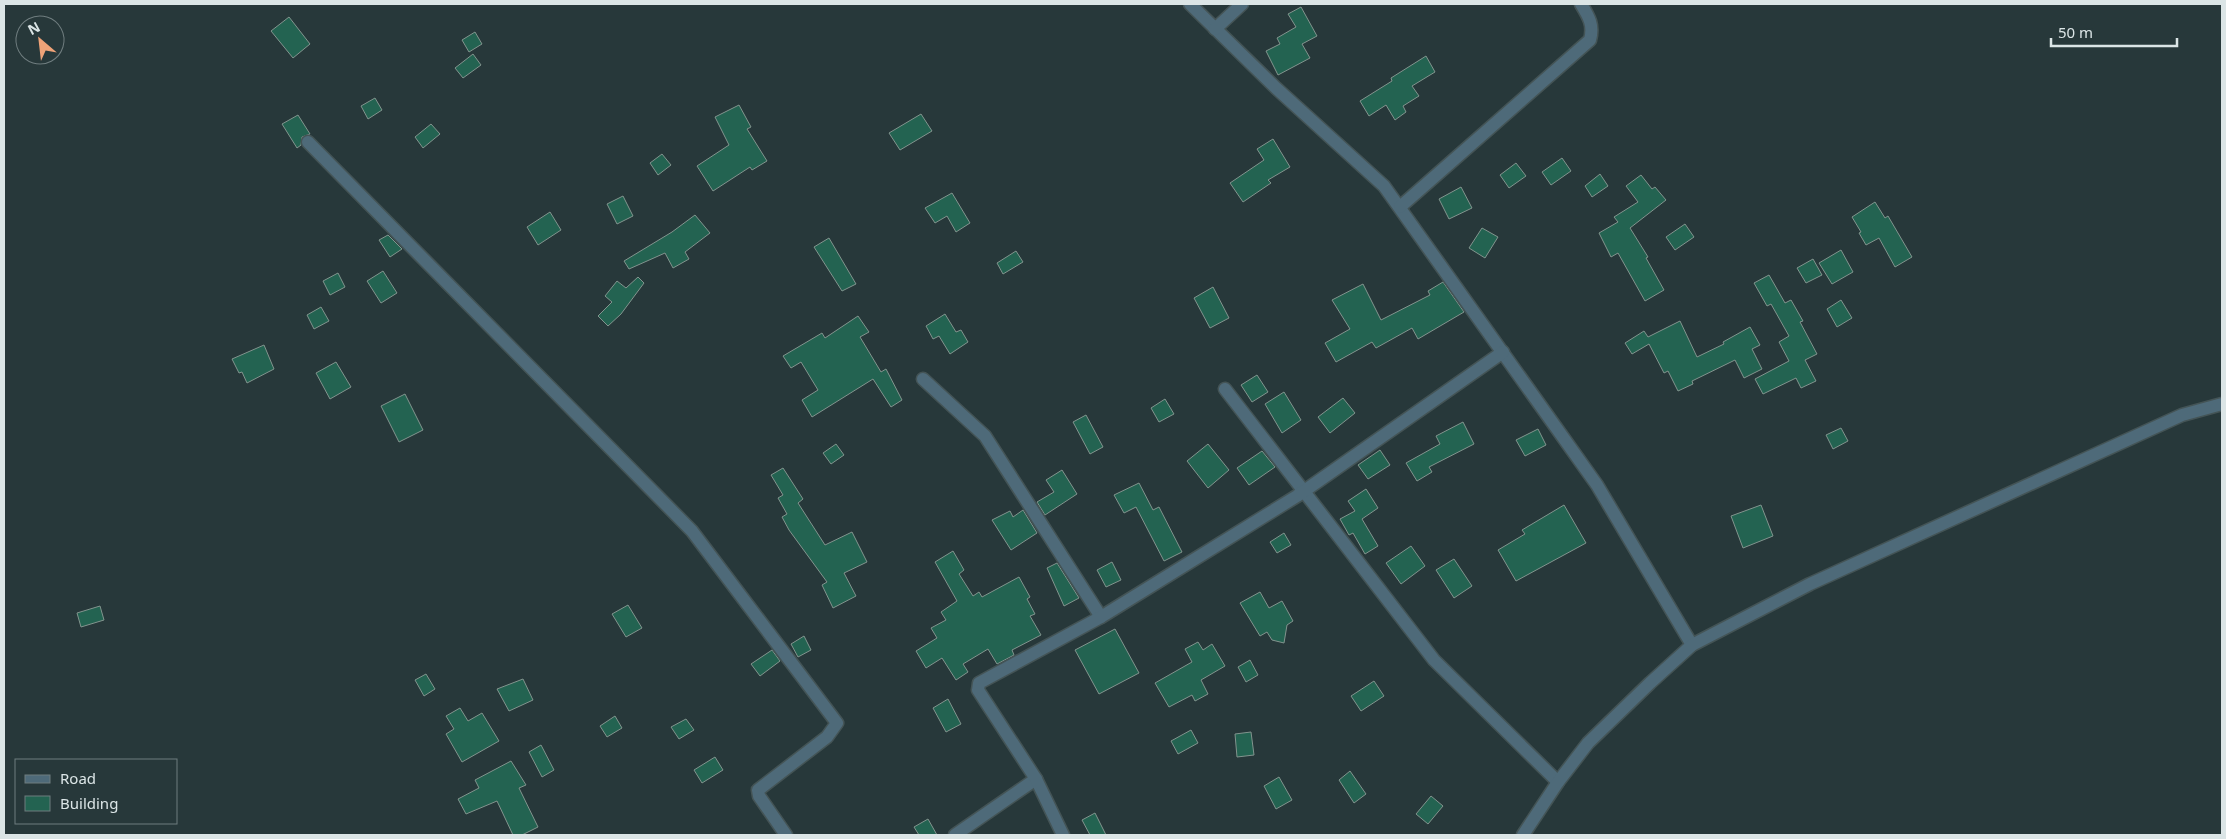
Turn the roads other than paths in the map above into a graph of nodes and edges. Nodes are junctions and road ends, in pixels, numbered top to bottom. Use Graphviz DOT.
graph roads {
  1 [pos="1190,4"];
  2 [pos="1242,4"];
  3 [pos="1581,4"];
  4 [pos="1216,29"];
  5 [pos="308,142"];
  6 [pos="1400,207"];
  7 [pos="1503,352"];
  8 [pos="923,379"];
  9 [pos="1225,389"];
  10 [pos="2222,404"];
  11 [pos="1304,492"];
  12 [pos="1101,617"];
  13 [pos="1692,645"];
  14 [pos="1036,779"];
  15 [pos="1558,782"];
  16 [pos="786,835"];
  17 [pos="955,835"];
  18 [pos="1063,835"];
  19 [pos="1523,835"];
  1 -- 4 [label="street"];
  2 -- 4 [label="street"];
  3 -- 6 [label="street"];
  4 -- 6 [label="street"];
  5 -- 16 [label="street"];
  6 -- 7 [label="street"];
  7 -- 11 [label="street"];
  7 -- 13 [label="street"];
  8 -- 12 [label="street"];
  9 -- 11 [label="street"];
  10 -- 13 [label="street"];
  11 -- 12 [label="street"];
  11 -- 15 [label="street"];
  12 -- 14 [label="street"];
  13 -- 15 [label="street"];
  14 -- 17 [label="street"];
  14 -- 18 [label="street"];
  15 -- 19 [label="street"];
}
